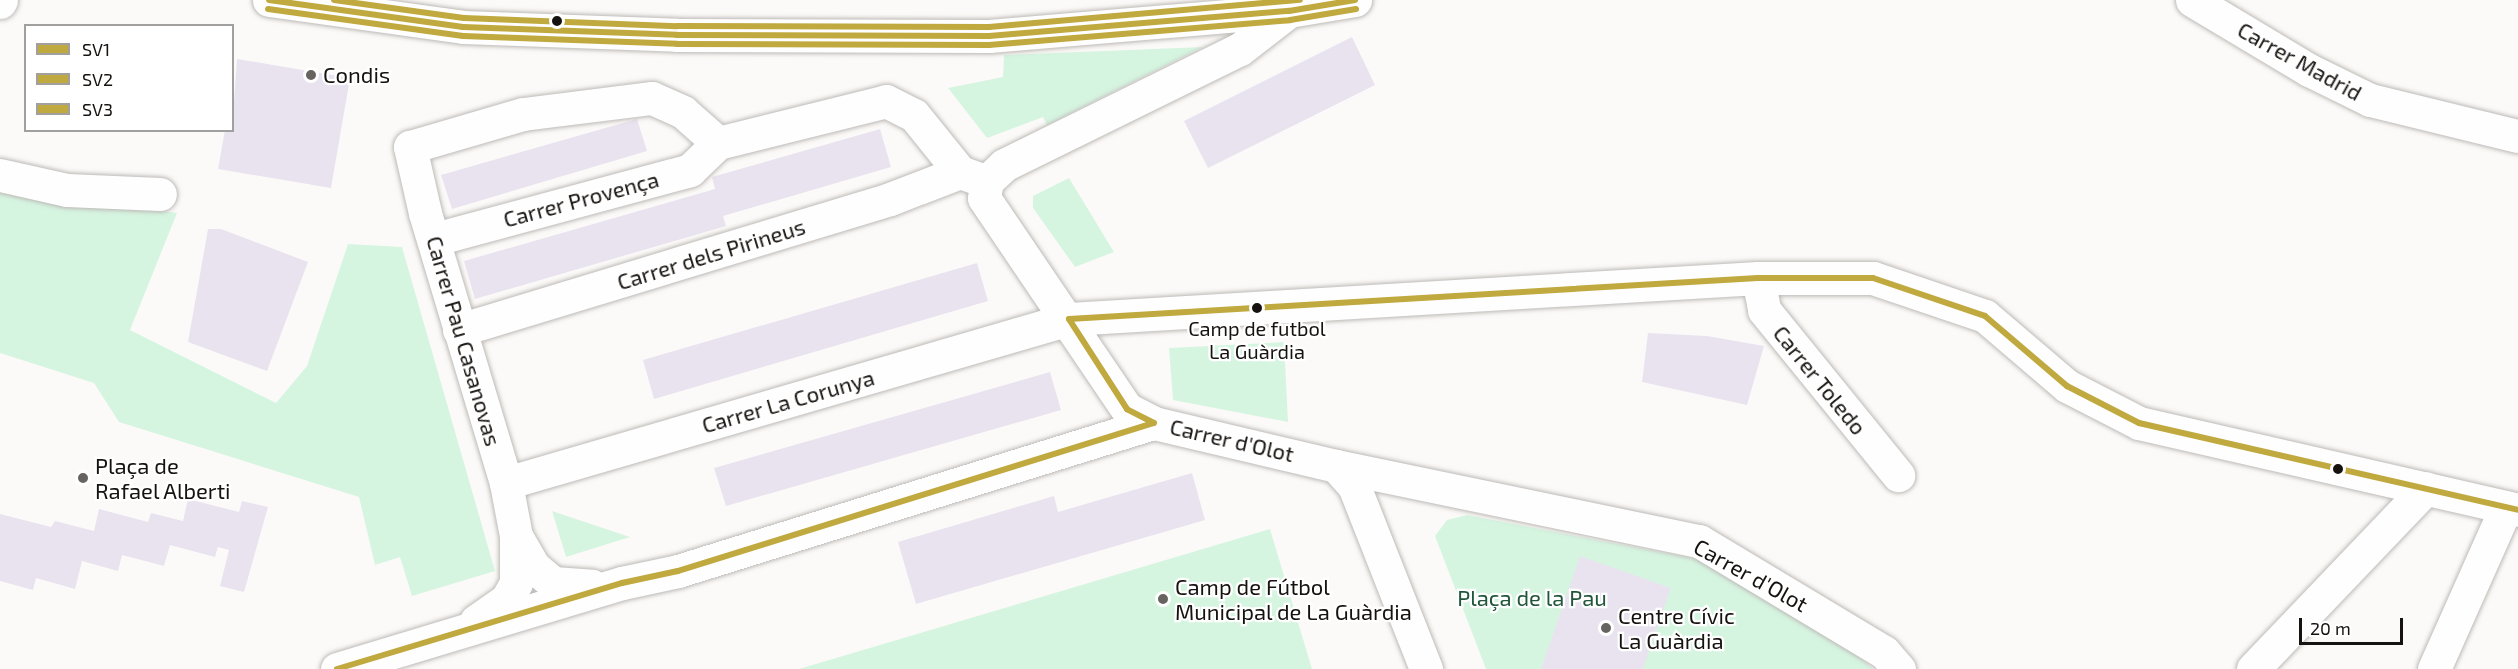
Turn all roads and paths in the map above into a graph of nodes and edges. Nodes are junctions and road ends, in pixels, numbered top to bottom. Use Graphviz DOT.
graph roads {
  1 [pos="269,0"];
  2 [pos="1355,0"];
  3 [pos="2193,0"];
  4 [pos="1289,11"];
  5 [pos="2518,136"];
  6 [pos="718,143"];
  7 [pos="0,176"];
  8 [pos="974,176"];
  9 [pos="160,194"];
  10 [pos="435,239"];
  11 [pos="1758,278"];
  12 [pos="1069,319"];
  13 [pos="459,330"];
  14 [pos="1154,423"];
  15 [pos="1336,466"];
  16 [pos="1898,475"];
  17 [pos="506,483"];
  18 [pos="2426,488"];
  19 [pos="2512,508"];
  20 [pos="516,536"];
  21 [pos="622,583"];
  22 [pos="462,631"];
  23 [pos="337,669"];
  24 [pos="1426,669"];
  25 [pos="1899,669"];
  26 [pos="2253,669"];
  27 [pos="2434,669"];
  1 -- 4 [label="street"];
  2 -- 4 [label="street"];
  3 -- 5 [label="street, Carrer Madrid"];
  4 -- 8 [label="street, Carrer dels Pirineus"];
  6 -- 8 [label="street"];
  6 -- 10 [label="street, Carrer Provença"];
  6 -- 10 [label="street, Carrer Pau Casanovas"];
  7 -- 9 [label="street"];
  8 -- 12 [label="street"];
  8 -- 13 [label="street, Carrer dels Pirineus"];
  10 -- 13 [label="street, Carrer Pau Casanovas"];
  11 -- 12 [label="street, Carrer La Corunya"];
  11 -- 16 [label="street, Carrer Toledo"];
  11 -- 18 [label="street, Carrer La Corunya"];
  12 -- 14 [label="street"];
  12 -- 17 [label="street, Carrer La Corunya"];
  13 -- 17 [label="street, Carrer Pau Casanovas"];
  14 -- 15 [label="street, Carrer d'Olot"];
  14 -- 21 [label="street, Carrer d'Olot"];
  15 -- 24 [label="street"];
  15 -- 25 [label="street, Carrer d'Olot"];
  17 -- 20 [label="street, Carrer Pau Casanovas"];
  18 -- 19 [label="street, Carrer La Corunya"];
  18 -- 26 [label="street"];
  19 -- 27 [label="street"];
  20 -- 21 [label="street, Carrer Pau Casanovas"];
  20 -- 22 [label="street, Carrer Pau Casanovas"];
  21 -- 22 [label="street, Carrer d'Olot"];
  22 -- 23 [label="street, Carrer d'Olot"];
}
